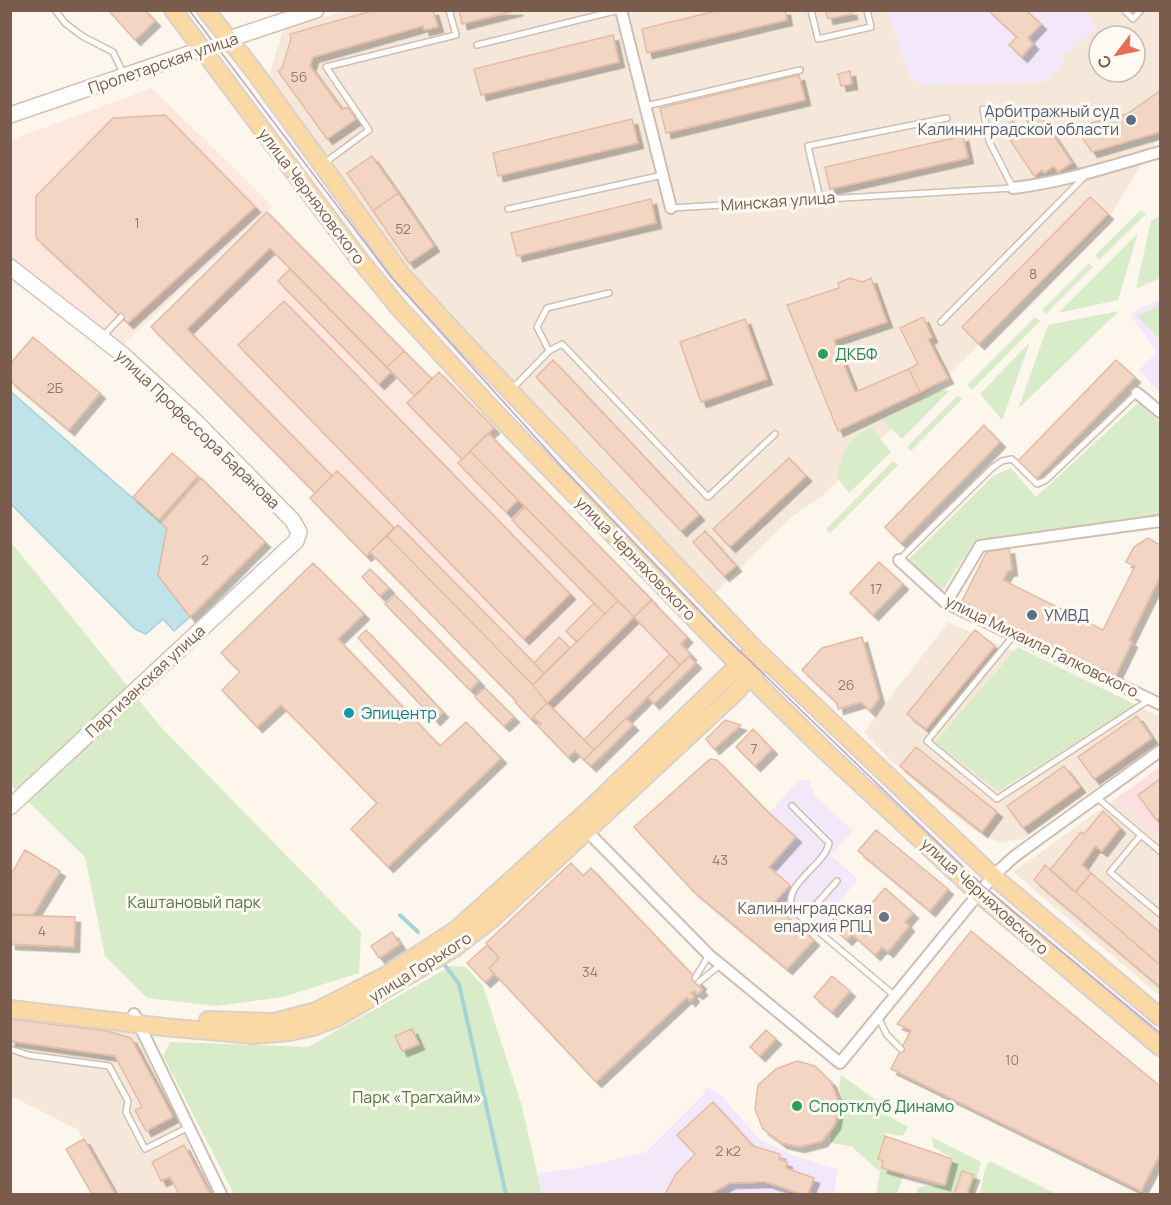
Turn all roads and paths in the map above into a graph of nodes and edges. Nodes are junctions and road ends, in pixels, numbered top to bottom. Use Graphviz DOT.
graph roads {
  1 [pos="55,10"];
  2 [pos="173,10"];
  3 [pos="206,10"];
  4 [pos="316,10"];
  5 [pos="449,10"];
  6 [pos="620,10"];
  7 [pos="811,10"];
  8 [pos="867,10"];
  9 [pos="1124,10"];
  10 [pos="1141,10"];
  11 [pos="229,39"];
  12 [pos="477,45"];
  13 [pos="203,49"];
  14 [pos="800,70"];
  15 [pos="125,76"];
  16 [pos="646,105"];
  17 [pos="983,110"];
  18 [pos="10,116"];
  19 [pos="947,118"];
  20 [pos="1161,152"];
  21 [pos="322,164"];
  22 [pos="1088,174"];
  23 [pos="663,175"];
  24 [pos="299,181"];
  25 [pos="1013,188"];
  26 [pos="820,198"];
  27 [pos="671,208"];
  28 [pos="508,209"];
  29 [pos="10,267"];
  30 [pos="609,293"];
  31 [pos="122,316"];
  32 [pos="941,322"];
  33 [pos="102,337"];
  34 [pos="549,351"];
  35 [pos="510,391"];
  36 [pos="1137,393"];
  37 [pos="1161,412"];
  38 [pos="775,434"];
  39 [pos="1161,521"];
  40 [pos="280,556"];
  41 [pos="899,560"];
  42 [pos="946,603"];
  43 [pos="1014,635"];
  44 [pos="760,654"];
  45 [pos="745,671"];
  46 [pos="1155,702"];
  47 [pos="1161,751"];
  48 [pos="1095,796"];
  49 [pos="11,805"];
  50 [pos="792,806"];
  51 [pos="581,825"];
  52 [pos="1142,835"];
  53 [pos="1161,851"];
  54 [pos="993,876"];
  55 [pos="837,881"];
  56 [pos="979,894"];
  57 [pos="1161,914"];
  58 [pos="803,919"];
  59 [pos="709,956"];
  60 [pos="720,965"];
  61 [pos="895,996"];
  62 [pos="10,999"];
  63 [pos="10,1010"];
  64 [pos="878,1017"];
  65 [pos="1161,1017"];
  66 [pos="136,1019"];
  67 [pos="164,1027"];
  68 [pos="149,1046"];
  69 [pos="1161,1047"];
  70 [pos="10,1049"];
  71 [pos="901,1049"];
  72 [pos="189,1127"];
  73 [pos="221,1194"];
  1 -- 15 [label="lane"];
  2 -- 13 [label="main road, улица Черняховского"];
  3 -- 11 [label="main road, улица Черняховского"];
  4 -- 11 [label="street, Пролетарская улица"];
  5 -- 21 [label="lane"];
  6 -- 12 [label="lane"];
  6 -- 16 [label="street, Минская улица"];
  7 -- 8 [label="lane"];
  9 -- 10 [label="lane"];
  11 -- 13 [label="main road, Пролетарская улица"];
  11 -- 21 [label="main road, улица Черняховского"];
  13 -- 15 [label="street, Пролетарская улица"];
  13 -- 24 [label="main road, улица Черняховского"];
  14 -- 16 [label="lane"];
  15 -- 18 [label="street, Пролетарская улица"];
  16 -- 23 [label="street, Минская улица"];
  17 -- 25 [label="lane"];
  19 -- 26 [label="lane"];
  20 -- 22 [label="street, Минская улица"];
  21 -- 24 [label="main road"];
  21 -- 35 [label="main road, улица Черняховского"];
  22 -- 25 [label="street, Минская улица"];
  22 -- 32 [label="lane"];
  23 -- 27 [label="street, Минская улица"];
  23 -- 28 [label="lane"];
  24 -- 45 [label="main road, улица Черняховского"];
  25 -- 26 [label="lane, Минская улица"];
  26 -- 27 [label="lane, Минская улица"];
  29 -- 33 [label="street, улица Профессора Баранова"];
  30 -- 34 [label="lane"];
  31 -- 33 [label="lane"];
  33 -- 40 [label="street, улица Профессора Баранова"];
  34 -- 35 [label="lane"];
  34 -- 38 [label="lane"];
  35 -- 44 [label="main road, улица Черняховского"];
  36 -- 37 [label="street"];
  36 -- 41 [label="lane"];
  39 -- 42 [label="street"];
  40 -- 49 [label="street, Партизанская улица"];
  41 -- 42 [label="street, улица Михаила Галковского"];
  42 -- 43 [label="street, улица Михаила Галковского"];
  43 -- 46 [label="street, улица Михаила Галковского"];
  43 -- 46 [label="lane"];
  44 -- 45 [label="main road, улица Горького"];
  44 -- 54 [label="main road, улица Черняховского"];
  45 -- 51 [label="main road, улица Горького"];
  45 -- 56 [label="main road, улица Черняховского"];
  47 -- 48 [label="street"];
  48 -- 52 [label="lane"];
  48 -- 54 [label="street"];
  50 -- 58 [label="lane"];
  51 -- 59 [label="street"];
  51 -- 66 [label="main road, улица Горького"];
  51 -- 67 [label="main road, улица Горького"];
  52 -- 53 [label="lane"];
  52 -- 57 [label="lane"];
  54 -- 56 [label="street"];
  54 -- 65 [label="main road, улица Черняховского"];
  55 -- 58 [label="lane"];
  56 -- 61 [label="street"];
  56 -- 69 [label="main road, улица Черняховского"];
  58 -- 61 [label="lane"];
  59 -- 60 [label="street"];
  59 -- 60 [label="lane"];
  60 -- 64 [label="street"];
  61 -- 64 [label="street"];
  62 -- 66 [label="main road, улица Горького"];
  63 -- 66 [label="main road, улица Горького"];
  64 -- 71 [label="lane"];
  66 -- 67 [label="main road, улица Горького"];
  66 -- 68 [label="street"];
  67 -- 68 [label="street"];
  68 -- 72 [label="street"];
  70 -- 72 [label="lane"];
  72 -- 73 [label="street"];
}
